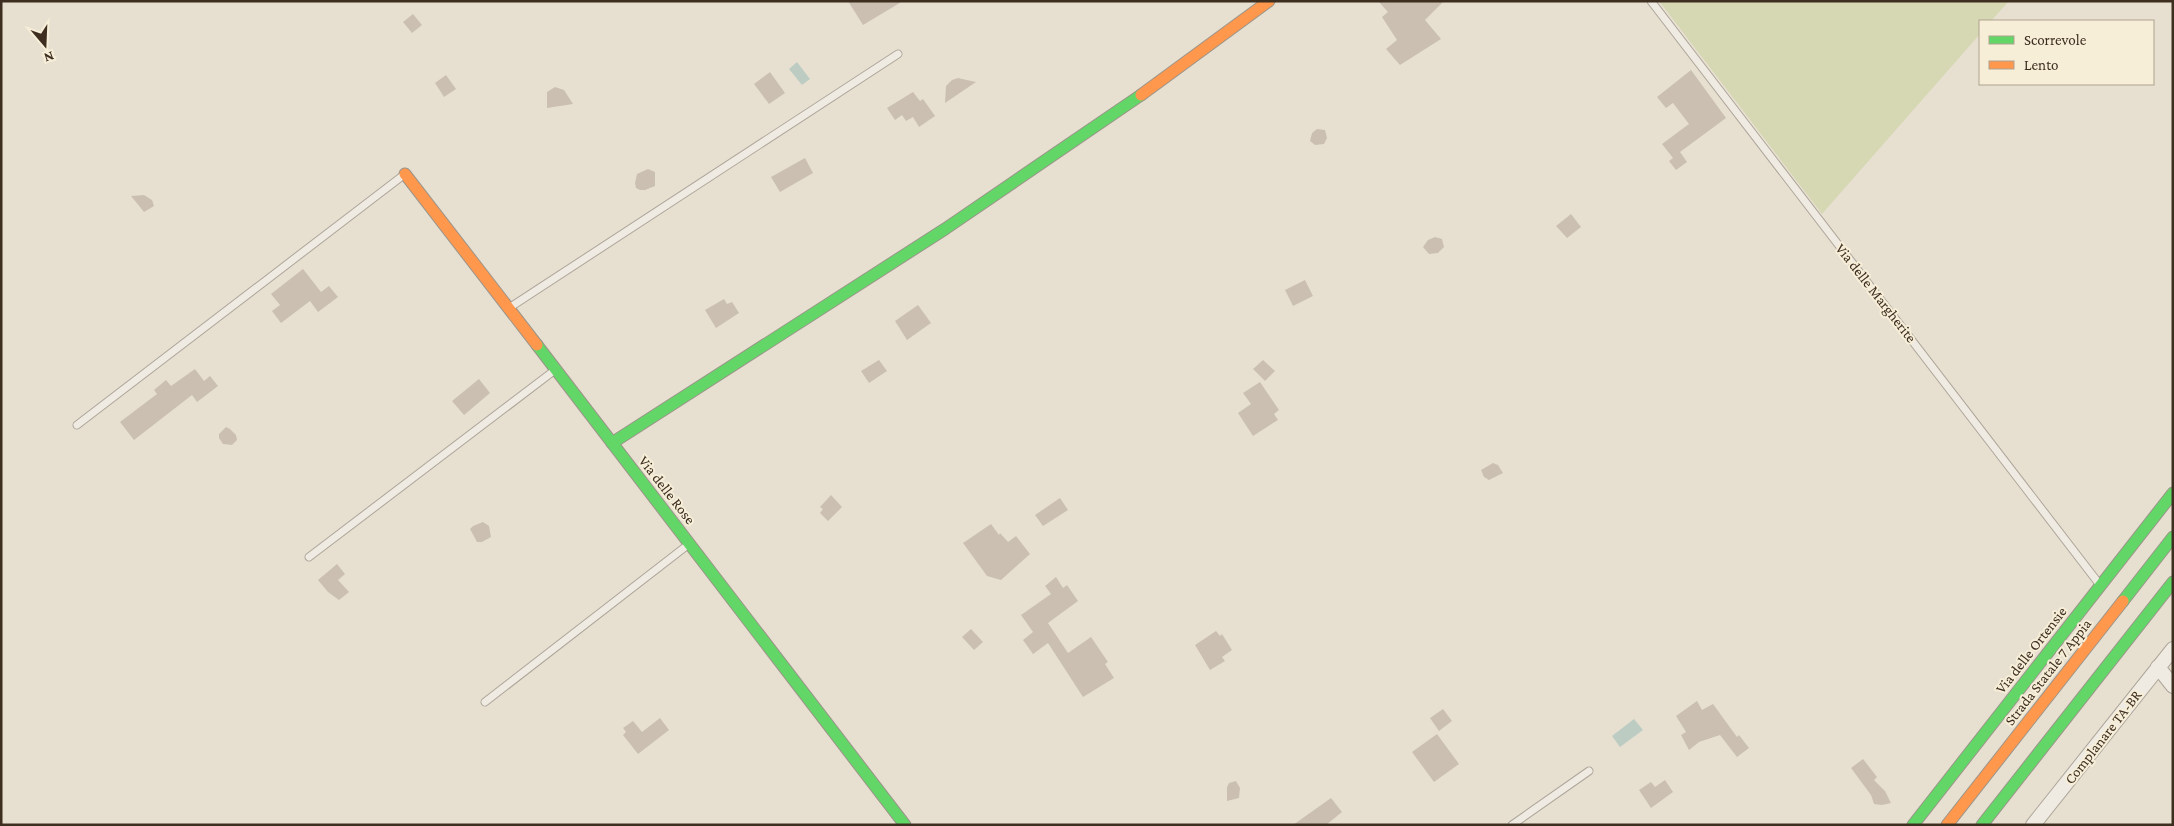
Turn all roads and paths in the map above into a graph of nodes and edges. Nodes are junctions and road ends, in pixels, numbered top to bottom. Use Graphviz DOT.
graph roads {
  1 [pos="1269,1"];
  2 [pos="1650,1"];
  3 [pos="898,54"];
  4 [pos="405,174"];
  5 [pos="508,308"];
  6 [pos="556,370"];
  7 [pos="76,425"];
  8 [pos="612,443"];
  9 [pos="2173,493"];
  10 [pos="2173,537"];
  11 [pos="689,544"];
  12 [pos="308,557"];
  13 [pos="2173,582"];
  14 [pos="2101,585"];
  15 [pos="2173,649"];
  16 [pos="2158,667"];
  17 [pos="2173,686"];
  18 [pos="484,702"];
  19 [pos="1589,771"];
  20 [pos="905,825"];
  21 [pos="1512,825"];
  22 [pos="1913,825"];
  23 [pos="1947,825"];
  24 [pos="1982,825"];
  25 [pos="2033,825"];
  1 -- 8 [label="main road"];
  2 -- 14 [label="lane, Via delle Margherite"];
  3 -- 5 [label="lane"];
  4 -- 5 [label="main road, Via delle Rose"];
  4 -- 7 [label="lane"];
  5 -- 6 [label="main road, Via delle Rose"];
  6 -- 8 [label="main road, Via delle Rose"];
  6 -- 12 [label="lane"];
  8 -- 11 [label="main road, Via delle Rose"];
  9 -- 14 [label="main road, Via delle Ortensie"];
  10 -- 23 [label="main road, Strada Statale 7 Appia"];
  11 -- 18 [label="lane"];
  11 -- 20 [label="main road, Via delle Rose"];
  13 -- 24 [label="main road"];
  14 -- 22 [label="main road, Via delle Ortensie"];
  15 -- 16 [label="street, Complanare TA-BR"];
  16 -- 17 [label="street"];
  16 -- 25 [label="street, Complanare TA-BR"];
  19 -- 21 [label="lane"];
}
